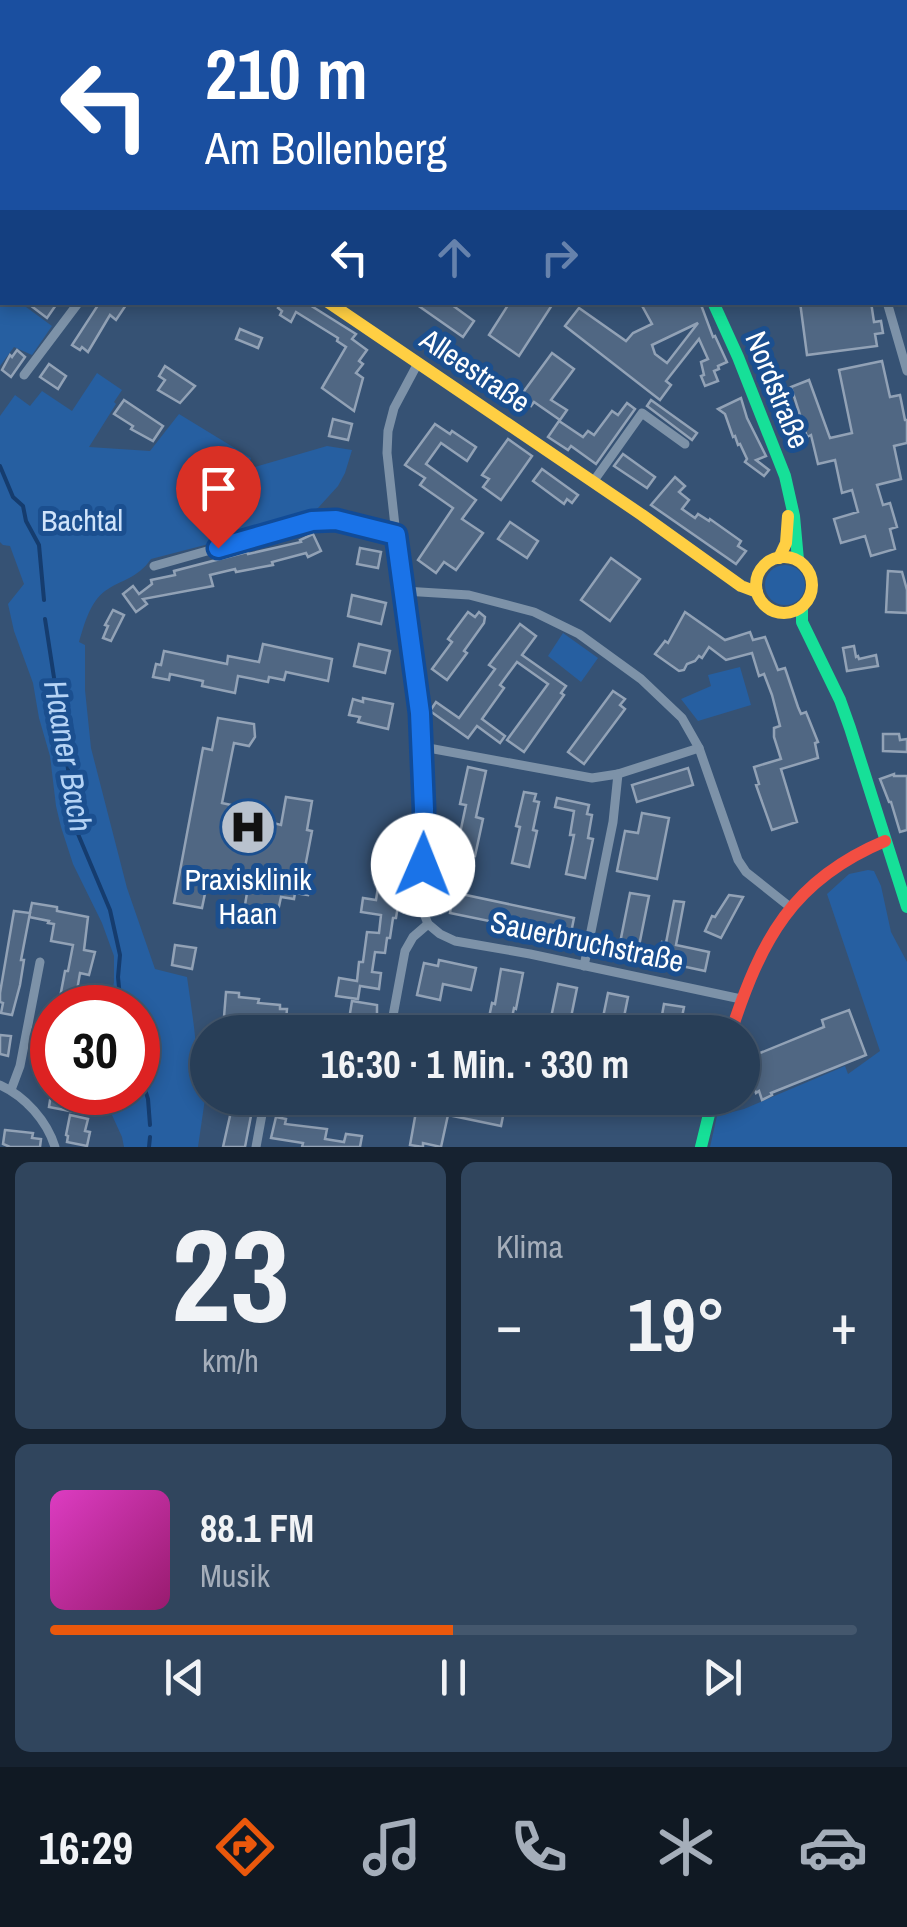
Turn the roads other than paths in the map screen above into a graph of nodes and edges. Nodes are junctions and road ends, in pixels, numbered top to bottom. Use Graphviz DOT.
graph roads {
  1 [pos="76,305"];
  2 [pos="332,305"];
  3 [pos="714,305"];
  4 [pos="888,305"];
  5 [pos="418,363"];
  6 [pos="907,371"];
  7 [pos="24,375"];
  8 [pos="686,444"];
  9 [pos="593,482"];
  10 [pos="790,498"];
  11 [pos="396,535"];
  12 [pos="779,558"];
  13 [pos="798,560"];
  14 [pos="154,566"];
  15 [pos="717,567"];
  16 [pos="760,572"];
  17 [pos="404,591"];
  18 [pos="757,592"];
  19 [pos="802,607"];
  20 [pos="780,613"];
  21 [pos="817,655"];
  22 [pos="423,747"];
  23 [pos="699,748"];
  24 [pos="618,774"];
  25 [pos="885,841"];
  26 [pos="790,907"];
  27 [pos="907,907"];
  28 [pos="428,924"];
  29 [pos="40,962"];
  30 [pos="584,966"];
  31 [pos="740,999"];
  32 [pos="393,1015"];
  33 [pos="735,1015"];
  34 [pos="0,1085"];
  35 [pos="12,1090"];
  36 [pos="263,1115"];
  37 [pos="709,1115"];
  38 [pos="55,1147"];
  39 [pos="256,1147"];
  40 [pos="701,1147"];
  1 -- 7 [label="street"];
  2 -- 5 [label="main road, Alleestraße"];
  3 -- 10 [label="main road, Nordstraße"];
  4 -- 6 [label="street"];
  5 -- 9 [label="main road, Alleestraße"];
  5 -- 11 [label="street"];
  8 -- 9 [label="street"];
  9 -- 15 [label="main road, Alleestraße"];
  10 -- 12 [label="main road, Nordstraße"];
  10 -- 13 [label="main road, Nordstraße"];
  11 -- 14 [label="street"];
  11 -- 17 [label="street"];
  12 -- 13 [label="main road"];
  12 -- 16 [label="main road"];
  13 -- 19 [label="main road"];
  15 -- 16 [label="main road, Alleestraße"];
  15 -- 18 [label="main road, Alleestraße"];
  16 -- 18 [label="main road"];
  17 -- 22 [label="street"];
  17 -- 23 [label="street"];
  18 -- 20 [label="main road"];
  19 -- 20 [label="main road"];
  19 -- 21 [label="main road"];
  20 -- 21 [label="main road"];
  21 -- 25 [label="main road"];
  22 -- 24 [label="street"];
  22 -- 28 [label="street"];
  23 -- 24 [label="street"];
  23 -- 26 [label="street"];
  24 -- 30 [label="street"];
  25 -- 26 [label="main road"];
  25 -- 27 [label="main road"];
  26 -- 31 [label="main road"];
  28 -- 30 [label="street, Sauerbruchstraße"];
  28 -- 32 [label="street"];
  29 -- 35 [label="street"];
  30 -- 31 [label="street, Sauerbruchstraße"];
  31 -- 33 [label="main road"];
  34 -- 35 [label="street"];
  35 -- 38 [label="street"];
  36 -- 39 [label="street"];
  37 -- 40 [label="main road"];
}
